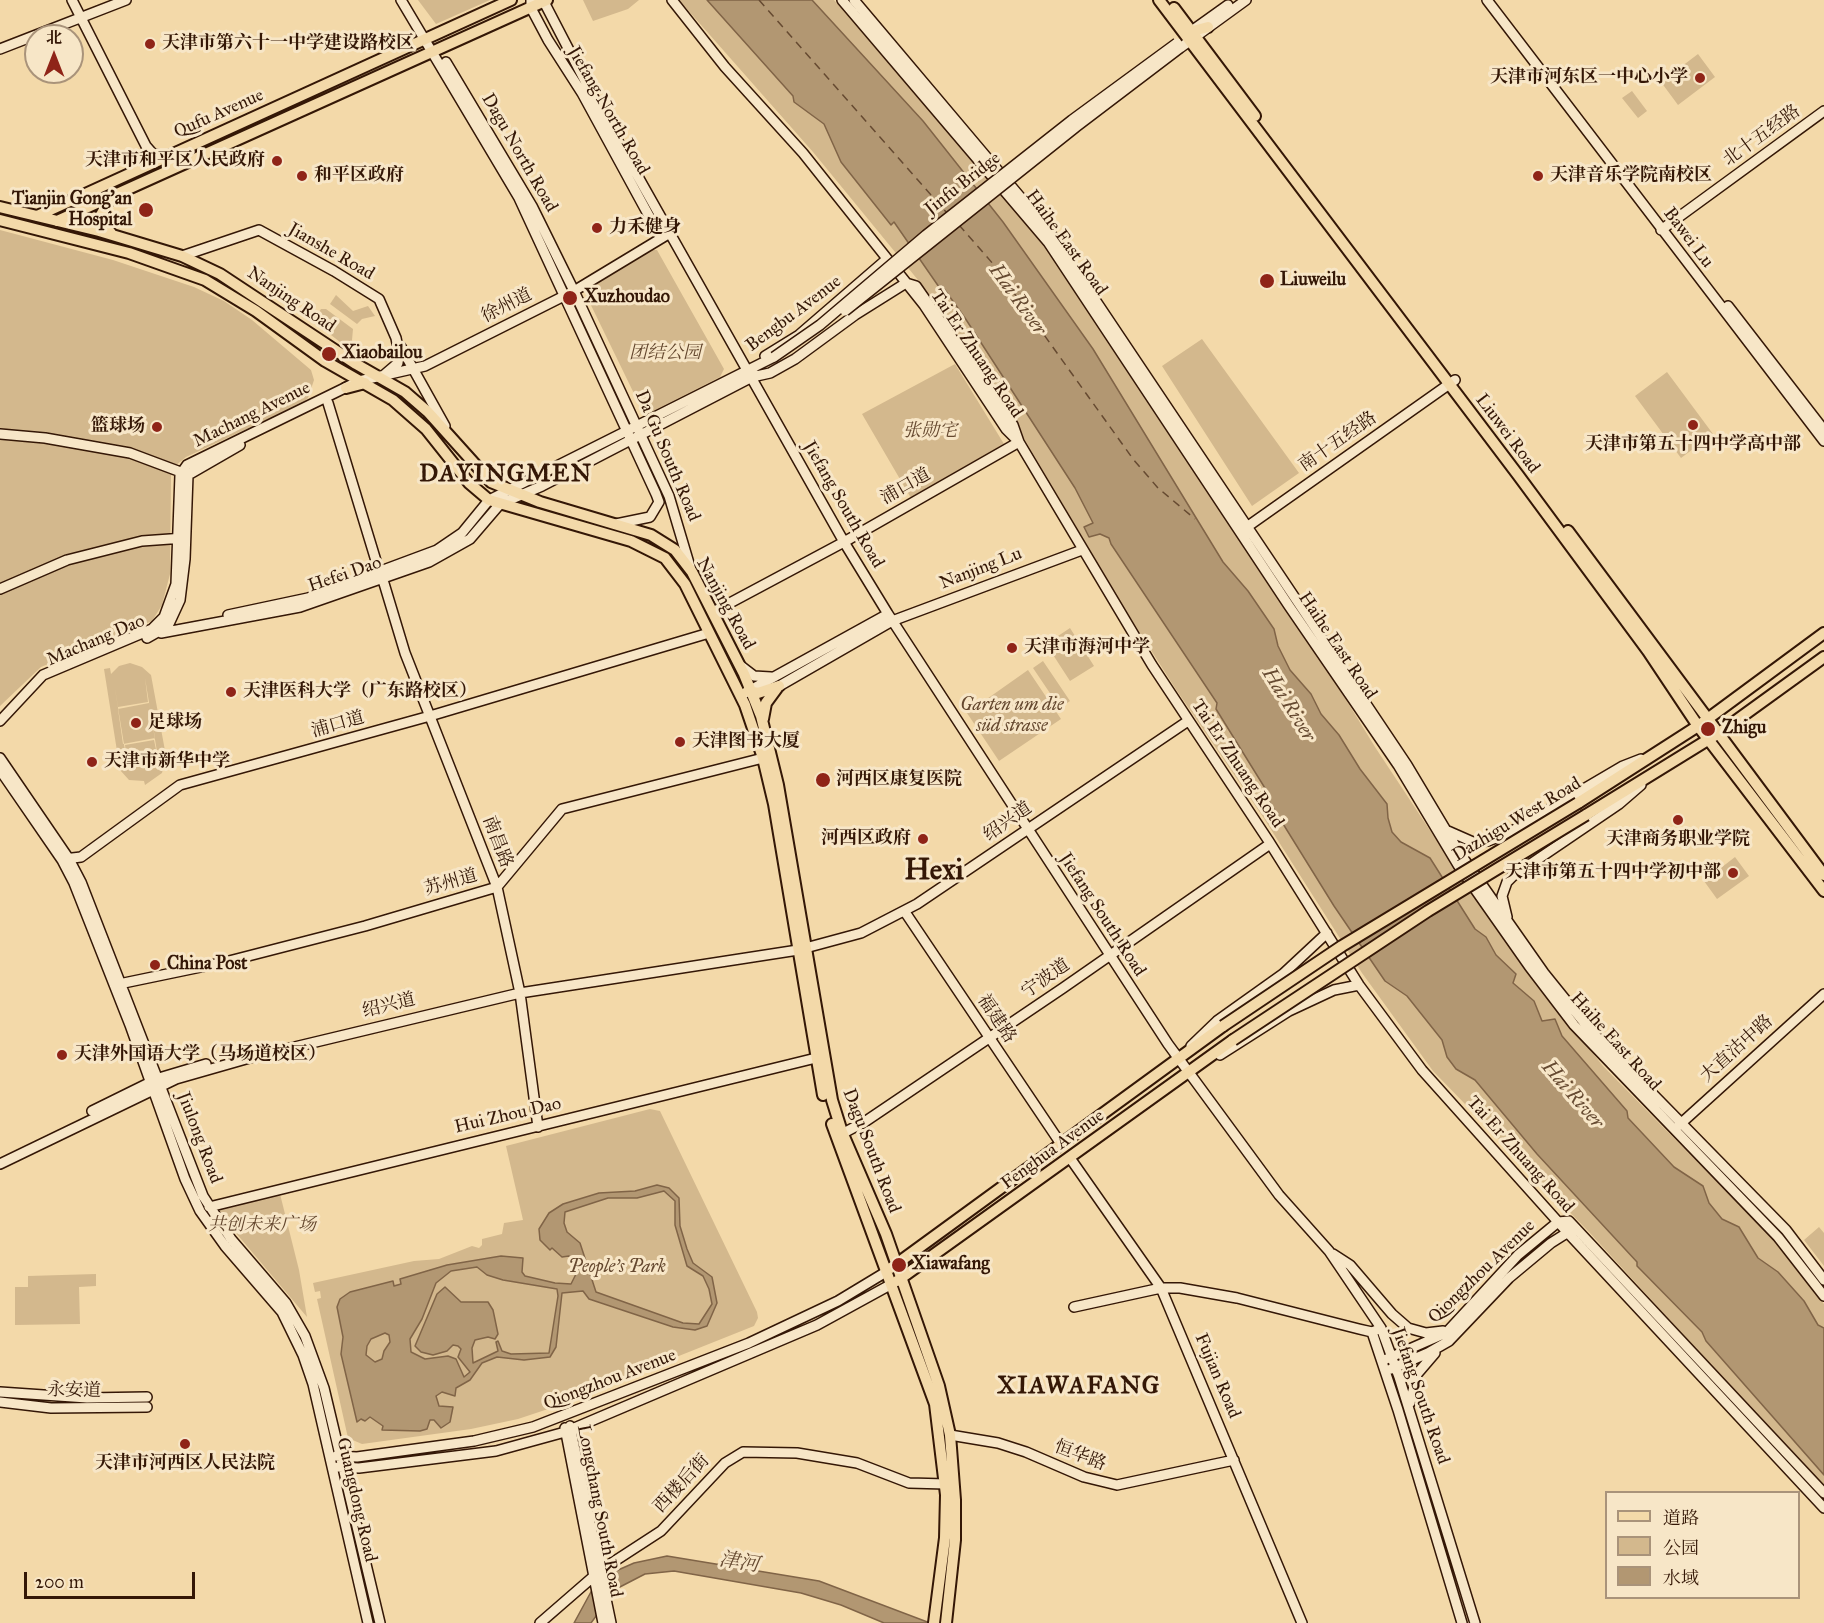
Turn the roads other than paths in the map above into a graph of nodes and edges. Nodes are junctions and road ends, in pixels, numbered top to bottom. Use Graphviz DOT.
graph roads {
  1 [pos="72,0"];
  2 [pos="113,0"];
  3 [pos="126,0"];
  4 [pos="401,0"];
  5 [pos="511,0"];
  6 [pos="544,0"];
  7 [pos="664,0"];
  8 [pos="672,0"];
  9 [pos="842,0"];
  10 [pos="854,0"];
  11 [pos="1159,0"];
  12 [pos="1168,0"];
  13 [pos="1235,0"];
  14 [pos="1246,0"];
  15 [pos="1486,0"];
  16 [pos="1494,0"];
  17 [pos="531,4"];
  18 [pos="80,16"];
  19 [pos="1208,27"];
  20 [pos="699,34"];
  21 [pos="1188,37"];
  22 [pos="426,38"];
  23 [pos="0,43"];
  24 [pos="0,49"];
  25 [pos="437,51"];
  26 [pos="1824,111"];
  27 [pos="146,146"];
  28 [pos="166,156"];
  29 [pos="141,168"];
  30 [pos="172,168"];
  31 [pos="114,195"];
  32 [pos="56,206"];
  33 [pos="0,207"];
  34 [pos="19,211"];
  35 [pos="0,220"];
  36 [pos="60,220"];
  37 [pos="35,223"];
  38 [pos="1664,228"];
  39 [pos="56,234"];
  40 [pos="113,235"];
  41 [pos="665,235"];
  42 [pos="182,256"];
  43 [pos="887,259"];
  44 [pos="906,283"];
  45 [pos="574,291"];
  46 [pos="564,296"];
  47 [pos="396,338"];
  48 [pos="776,359"];
  49 [pos="412,370"];
  50 [pos="748,374"];
  51 [pos="381,377"];
  52 [pos="1452,382"];
  53 [pos="363,383"];
  54 [pos="395,385"];
  55 [pos="346,388"];
  56 [pos="328,403"];
  57 [pos="617,409"];
  58 [pos="640,430"];
  59 [pos="1824,430"];
  60 [pos="0,434"];
  61 [pos="630,435"];
  62 [pos="451,439"];
  63 [pos="610,440"];
  64 [pos="1824,441"];
  65 [pos="1019,442"];
  66 [pos="185,473"];
  67 [pos="488,480"];
  68 [pos="531,481"];
  69 [pos="508,491"];
  70 [pos="521,495"];
  71 [pos="494,502"];
  72 [pos="616,524"];
  73 [pos="1244,529"];
  74 [pos="182,538"];
  75 [pos="844,542"];
  76 [pos="1082,550"];
  77 [pos="692,572"];
  78 [pos="381,577"];
  79 [pos="0,589"];
  80 [pos="713,612"];
  81 [pos="890,618"];
  82 [pos="168,626"];
  83 [pos="154,632"];
  84 [pos="709,633"];
  85 [pos="1824,633"];
  86 [pos="1824,657"];
  87 [pos="739,664"];
  88 [pos="778,681"];
  89 [pos="751,696"];
  90 [pos="430,716"];
  91 [pos="1709,718"];
  92 [pos="0,721"];
  93 [pos="1188,721"];
  94 [pos="757,723"];
  95 [pos="1698,726"];
  96 [pos="0,728"];
  97 [pos="1714,736"];
  98 [pos="1655,755"];
  99 [pos="0,758"];
  100 [pos="763,758"];
  101 [pos="0,770"];
  102 [pos="1657,771"];
  103 [pos="1026,829"];
  104 [pos="1446,830"];
  105 [pos="1270,844"];
  106 [pos="66,859"];
  107 [pos="1824,874"];
  108 [pos="497,887"];
  109 [pos="1824,891"];
  110 [pos="904,912"];
  111 [pos="1510,925"];
  112 [pos="1327,933"];
  113 [pos="800,948"];
  114 [pos="1109,955"];
  115 [pos="118,984"];
  116 [pos="1359,985"];
  117 [pos="519,991"];
  118 [pos="1824,994"];
  119 [pos="1824,1000"];
  120 [pos="1222,1026"];
  121 [pos="989,1038"];
  122 [pos="1233,1040"];
  123 [pos="1187,1051"];
  124 [pos="816,1058"];
  125 [pos="1178,1058"];
  126 [pos="1198,1063"];
  127 [pos="1188,1071"];
  128 [pos="1148,1081"];
  129 [pos="156,1083"];
  130 [pos="1159,1093"];
  131 [pos="538,1127"];
  132 [pos="1679,1129"];
  133 [pos="839,1135"];
  134 [pos="1060,1144"];
  135 [pos="0,1158"];
  136 [pos="1070,1158"];
  137 [pos="0,1164"];
  138 [pos="209,1207"];
  139 [pos="1558,1222"];
  140 [pos="1577,1228"];
  141 [pos="1568,1233"];
  142 [pos="1329,1251"];
  143 [pos="896,1265"];
  144 [pos="886,1272"];
  145 [pos="1824,1280"];
  146 [pos="895,1282"];
  147 [pos="1161,1288"];
  148 [pos="1824,1296"];
  149 [pos="1074,1307"];
  150 [pos="1454,1326"];
  151 [pos="1376,1330"];
  152 [pos="1442,1346"];
  153 [pos="1392,1357"];
  154 [pos="1382,1360"];
  155 [pos="1396,1367"];
  156 [pos="1386,1371"];
  157 [pos="313,1384"];
  158 [pos="324,1388"];
  159 [pos="0,1392"];
  160 [pos="0,1402"];
  161 [pos="1410,1411"];
  162 [pos="564,1416"];
  163 [pos="568,1430"];
  164 [pos="950,1435"];
  165 [pos="328,1454"];
  166 [pos="340,1457"];
  167 [pos="1234,1460"];
  168 [pos="331,1466"];
  169 [pos="343,1468"];
  170 [pos="946,1484"];
  171 [pos="1824,1493"];
  172 [pos="1824,1508"];
  173 [pos="598,1575"];
  174 [pos="605,1609"];
  175 [pos="940,1621"];
  176 [pos="368,1623"];
  177 [pos="380,1623"];
  178 [pos="540,1623"];
  179 [pos="603,1623"];
  180 [pos="611,1623"];
  181 [pos="1302,1623"];
  182 [pos="1462,1623"];
  183 [pos="1475,1623"];
  1 -- 18 [label="street"];
  2 -- 18 [label="street"];
  3 -- 18 [label="street"];
  4 -- 22 [label="street, Dagu North Road"];
  5 -- 22 [label="main road, Qufu Avenue"];
  6 -- 17 [label="main road, Qufu Avenue"];
  6 -- 41 [label="street, Jiefang North Road"];
  7 -- 20 [label="street"];
  8 -- 20 [label="street, Tai Er Zhuang Road"];
  9 -- 73 [label="street, Haihe East Road"];
  10 -- 73 [label="street, Haihe East Road"];
  11 -- 21 [label="main road"];
  12 -- 21 [label="main road, Liuwei Road"];
  13 -- 21 [label="street, Jinfu Bridge"];
  14 -- 19 [label="street"];
  15 -- 38 [label="street, Bawei Lu"];
  16 -- 38 [label="street, Bawei Lu"];
  17 -- 25 [label="main road, Qufu Avenue"];
  17 -- 41 [label="street, Jiefang North Road"];
  18 -- 23 [label="street"];
  18 -- 24 [label="street"];
  18 -- 27 [label="street"];
  19 -- 21 [label="main road"];
  20 -- 43 [label="street, Tai Er Zhuang Road"];
  21 -- 48 [label="street, Jinfu Bridge, bridge"];
  21 -- 52 [label="main road, Liuwei Road"];
  22 -- 25 [label="street, Dagu North Road"];
  22 -- 28 [label="main road, Qufu Avenue"];
  25 -- 30 [label="main road, Qufu Avenue"];
  25 -- 45 [label="street, Dagu North Road"];
  25 -- 46 [label="street, Dagu North Road"];
  26 -- 38 [label="street, 北十五经路"];
  27 -- 28 [label="street"];
  27 -- 29 [label="street"];
  28 -- 29 [label="main road, Qufu Avenue"];
  28 -- 30 [label="street"];
  29 -- 32 [label="main road, Qufu Avenue"];
  30 -- 31 [label="main road, Qufu Avenue"];
  31 -- 36 [label="main road, Qufu Avenue"];
  31 -- 40 [label="main road"];
  32 -- 34 [label="main road"];
  32 -- 37 [label="main road, Qufu Avenue"];
  33 -- 34 [label="main road, Nanjing Road"];
  34 -- 37 [label="main road, Nanjing Road"];
  35 -- 37 [label="main road"];
  36 -- 37 [label="main road, Nanjing Road"];
  36 -- 39 [label="main road"];
  36 -- 40 [label="main road, Nanjing Road"];
  37 -- 39 [label="main road, Nanjing Road"];
  38 -- 59 [label="street, Bawei Lu"];
  38 -- 64 [label="street, Bawei Lu"];
  39 -- 53 [label="main road, Nanjing Road"];
  40 -- 42 [label="main road, Nanjing Road"];
  41 -- 45 [label="street, 徐州道"];
  41 -- 50 [label="street, Jiefang South Road"];
  42 -- 47 [label="street, Jianshe Road"];
  42 -- 51 [label="main road, Nanjing Road"];
  43 -- 44 [label="street, Tai Er Zhuang Road"];
  43 -- 50 [label="street, Bengbu Avenue"];
  44 -- 50 [label="street"];
  44 -- 65 [label="street, Tai Er Zhuang Road"];
  45 -- 46 [label="street, 徐州道"];
  45 -- 58 [label="street, Da Gu South Road"];
  46 -- 49 [label="street, 徐州道"];
  46 -- 57 [label="street, Da Gu South Road"];
  47 -- 49 [label="street"];
  47 -- 51 [label="street, Jianshe Road"];
  48 -- 50 [label="street, Bengbu Avenue"];
  49 -- 51 [label="street, 徐州道"];
  49 -- 62 [label="street"];
  50 -- 58 [label="street, Bengbu Avenue"];
  50 -- 58 [label="street, Bengbu Avenue"];
  50 -- 75 [label="street, Jiefang South Road"];
  51 -- 53 [label="street, 徐州道"];
  51 -- 54 [label="main road, Nanjing Road"];
  52 -- 73 [label="street, 南十五经路"];
  52 -- 91 [label="main road, Liuwei Road"];
  52 -- 95 [label="main road, Liuwei Road"];
  53 -- 54 [label="main road"];
  53 -- 55 [label="main road"];
  53 -- 56 [label="street, Machang Avenue"];
  53 -- 71 [label="main road, Nanjing Road"];
  54 -- 62 [label="main road, Nanjing Road"];
  55 -- 66 [label="street, Machang Avenue"];
  56 -- 66 [label="street, Machang Avenue"];
  56 -- 78 [label="street, 南昌路"];
  57 -- 61 [label="street, Da Gu South Road"];
  57 -- 63 [label="street"];
  58 -- 61 [label="street, Bengbu Avenue"];
  58 -- 77 [label="street, Da Gu South Road"];
  60 -- 66 [label="street"];
  61 -- 63 [label="street, Bengbu Avenue"];
  61 -- 70 [label="street, Bengbu Avenue"];
  61 -- 72 [label="street, Da Gu South Road"];
  62 -- 67 [label="main road, Nanjing Road"];
  63 -- 68 [label="street, Bengbu Avenue"];
  65 -- 75 [label="street, 浦口道"];
  65 -- 76 [label="street, Tai Er Zhuang Road"];
  66 -- 74 [label="street, Machang Avenue"];
  67 -- 68 [label="street"];
  67 -- 69 [label="main road, Nanjing Road"];
  68 -- 69 [label="street, Bengbu Avenue"];
  69 -- 70 [label="main road, Nanjing Road"];
  69 -- 71 [label="street, Bengbu Avenue"];
  70 -- 71 [label="street, Hefei Dao"];
  70 -- 72 [label="main road, Nanjing Road"];
  71 -- 78 [label="street, Hefei Dao"];
  71 -- 84 [label="main road, Nanjing Road"];
  72 -- 77 [label="main road, Nanjing Road"];
  73 -- 104 [label="street, Haihe East Road"];
  73 -- 132 [label="street, Haihe East Road"];
  74 -- 79 [label="street"];
  74 -- 82 [label="street, Machang Dao"];
  74 -- 83 [label="street, Machang Avenue"];
  75 -- 80 [label="street, 浦口道"];
  75 -- 81 [label="street, Jiefang South Road"];
  76 -- 81 [label="street, Nanjing Lu"];
  76 -- 93 [label="street, Tai Er Zhuang Road"];
  77 -- 80 [label="main road, Nanjing Road"];
  78 -- 82 [label="street, Hefei Dao"];
  78 -- 83 [label="street, Hefei Dao"];
  78 -- 90 [label="street, 南昌路"];
  80 -- 87 [label="main road, Nanjing Road"];
  81 -- 88 [label="street"];
  81 -- 103 [label="street, Jiefang South Road"];
  82 -- 83 [label="street, Hefei Dao"];
  83 -- 92 [label="street, Machang Dao"];
  83 -- 96 [label="street, Machang Dao"];
  84 -- 89 [label="main road, Nanjing Road"];
  84 -- 90 [label="street, 浦口道"];
  85 -- 91 [label="main road, Dazhigu West Road"];
  86 -- 97 [label="main road, Dazhigu West Road"];
  87 -- 88 [label="street"];
  87 -- 89 [label="main road, Nanjing Road"];
  88 -- 89 [label="main road"];
  88 -- 94 [label="main road"];
  89 -- 94 [label="main road, Dagu South Road"];
  90 -- 106 [label="street, 浦口道"];
  90 -- 108 [label="street, 南昌路"];
  91 -- 95 [label="main road, Dazhigu West Road"];
  91 -- 97 [label="main road, Liuwei Road"];
  93 -- 103 [label="street, 绍兴道"];
  93 -- 105 [label="street, Tai Er Zhuang Road"];
  94 -- 100 [label="main road, Dagu South Road"];
  94 -- 113 [label="main road, Dagu South Road"];
  95 -- 97 [label="main road, Liuwei Road"];
  95 -- 98 [label="main road, Dazhigu West Road"];
  97 -- 102 [label="main road, Dazhigu West Road"];
  97 -- 107 [label="main road, Liuwei Road"];
  97 -- 109 [label="main road, Liuwei Road"];
  98 -- 104 [label="street"];
  98 -- 120 [label="main road, Dazhigu West Road, bridge"];
  99 -- 106 [label="street, Jiulong Road"];
  100 -- 108 [label="street, 苏州道"];
  100 -- 113 [label="main road, Dagu South Road"];
  101 -- 106 [label="street, Jiulong Road"];
  102 -- 111 [label="street"];
  102 -- 122 [label="main road, Dazhigu West Road, bridge"];
  103 -- 110 [label="street, 绍兴道"];
  103 -- 114 [label="street, Jiefang South Road"];
  104 -- 111 [label="street, Haihe East Road"];
  105 -- 112 [label="street, Tai Er Zhuang Road"];
  105 -- 114 [label="street, 宁波道"];
  106 -- 115 [label="street, Jiulong Road"];
  108 -- 115 [label="street, 苏州道"];
  108 -- 117 [label="street, 南昌路"];
  110 -- 113 [label="street, 绍兴道"];
  110 -- 121 [label="street, 福建路"];
  111 -- 132 [label="street, Haihe East Road"];
  112 -- 116 [label="street, Tai Er Zhuang Road"];
  112 -- 123 [label="street"];
  113 -- 117 [label="street, 绍兴道"];
  113 -- 124 [label="main road, Dagu South Road"];
  113 -- 133 [label="main road, Dagu South Road"];
  114 -- 121 [label="street, 宁波道"];
  114 -- 125 [label="street, Jiefang South Road"];
  115 -- 129 [label="street, Jiulong Road"];
  116 -- 126 [label="street"];
  116 -- 139 [label="street, Tai Er Zhuang Road"];
  117 -- 129 [label="street, 绍兴道"];
  117 -- 131 [label="street, 南昌路"];
  118 -- 132 [label="street, 大直沽中路"];
  119 -- 132 [label="street, 大直沽中路"];
  120 -- 123 [label="main road, Fenghua Avenue"];
  121 -- 133 [label="street, 宁波道"];
  121 -- 134 [label="street, 福建路"];
  122 -- 126 [label="main road, Fenghua Avenue"];
  123 -- 125 [label="main road, Fenghua Avenue"];
  124 -- 131 [label="street, Hui Zhou Dao"];
  124 -- 133 [label="main road, Dagu South Road"];
  125 -- 127 [label="street, Jiefang South Road"];
  125 -- 128 [label="main road, Fenghua Avenue"];
  126 -- 127 [label="main road, Fenghua Avenue"];
  127 -- 130 [label="main road, Fenghua Avenue"];
  127 -- 142 [label="street, Jiefang South Road"];
  128 -- 130 [label="main road"];
  128 -- 134 [label="main road, Fenghua Avenue"];
  129 -- 135 [label="street, 绍兴道"];
  129 -- 137 [label="street, 绍兴道"];
  129 -- 138 [label="street, Jiulong Road"];
  129 -- 157 [label="street, Jiulong Road"];
  130 -- 136 [label="main road, Fenghua Avenue"];
  131 -- 138 [label="street, Hui Zhou Dao"];
  132 -- 145 [label="street, Haihe East Road"];
  132 -- 148 [label="street, Haihe East Road"];
  133 -- 143 [label="main road, Dagu South Road"];
  133 -- 144 [label="main road, Dagu South Road"];
  134 -- 143 [label="main road, Fenghua Avenue"];
  136 -- 146 [label="main road, Fenghua Avenue"];
  136 -- 147 [label="street, Fujian Road"];
  138 -- 158 [label="street, Jiulong Road"];
  139 -- 140 [label="street, Qiongzhou Avenue"];
  139 -- 141 [label="street, Tai Er Zhuang Road"];
  139 -- 150 [label="street, Qiongzhou Avenue"];
  140 -- 141 [label="street, Qiongzhou Avenue"];
  140 -- 171 [label="street, Tai Er Zhuang Road"];
  141 -- 152 [label="street, Qiongzhou Avenue"];
  141 -- 172 [label="street, Tai Er Zhuang Road"];
  142 -- 150 [label="street"];
  142 -- 151 [label="street, Jiefang South Road"];
  143 -- 144 [label="main road, Fenghua Avenue"];
  143 -- 146 [label="main road, Dagu South Road"];
  144 -- 146 [label="main road, Dagu South Road"];
  144 -- 162 [label="street, Qiongzhou Avenue"];
  146 -- 163 [label="street, Qiongzhou Avenue"];
  146 -- 164 [label="main road, Dagu South Road"];
  146 -- 170 [label="main road, Dagu South Road"];
  147 -- 149 [label="street"];
  147 -- 151 [label="street"];
  147 -- 167 [label="street, Fujian Road"];
  150 -- 153 [label="street, Qiongzhou Avenue"];
  151 -- 153 [label="street, Jiefang South Road"];
  151 -- 154 [label="street, Jiefang South Road"];
  152 -- 155 [label="street, Qiongzhou Avenue"];
  152 -- 161 [label="street"];
  153 -- 154 [label="street, Qiongzhou Avenue"];
  153 -- 155 [label="street, Jiefang South Road"];
  154 -- 156 [label="street, Jiefang South Road"];
  155 -- 156 [label="street, Qiongzhou Avenue"];
  155 -- 161 [label="street, Jiefang South Road"];
  156 -- 182 [label="street, Jiefang South Road"];
  157 -- 165 [label="street, Guangdong Road"];
  158 -- 166 [label="street, Guangdong Road"];
  159 -- 160 [label="street, 永安道"];
  161 -- 183 [label="street, Jiefang South Road"];
  162 -- 163 [label="street, Longchang South Road"];
  162 -- 166 [label="street, Qiongzhou Avenue"];
  163 -- 169 [label="street, Qiongzhou Avenue"];
  163 -- 173 [label="street, Longchang South Road"];
  164 -- 167 [label="street, 恒华路"];
  164 -- 175 [label="main road, Dagu South Road"];
  165 -- 166 [label="street, Qiongzhou Avenue"];
  165 -- 168 [label="street, Guangdong Road"];
  166 -- 169 [label="street, Guangdong Road"];
  167 -- 181 [label="street, Fujian Road"];
  168 -- 169 [label="street"];
  168 -- 176 [label="street, Guangdong Road"];
  169 -- 177 [label="street, Guangdong Road"];
  170 -- 173 [label="street, 西楼后街"];
  170 -- 175 [label="main road, Dagu South Road"];
  173 -- 174 [label="street, Longchang South Road"];
  173 -- 178 [label="street, 西楼后街"];
  174 -- 179 [label="street"];
  174 -- 180 [label="street"];
}
